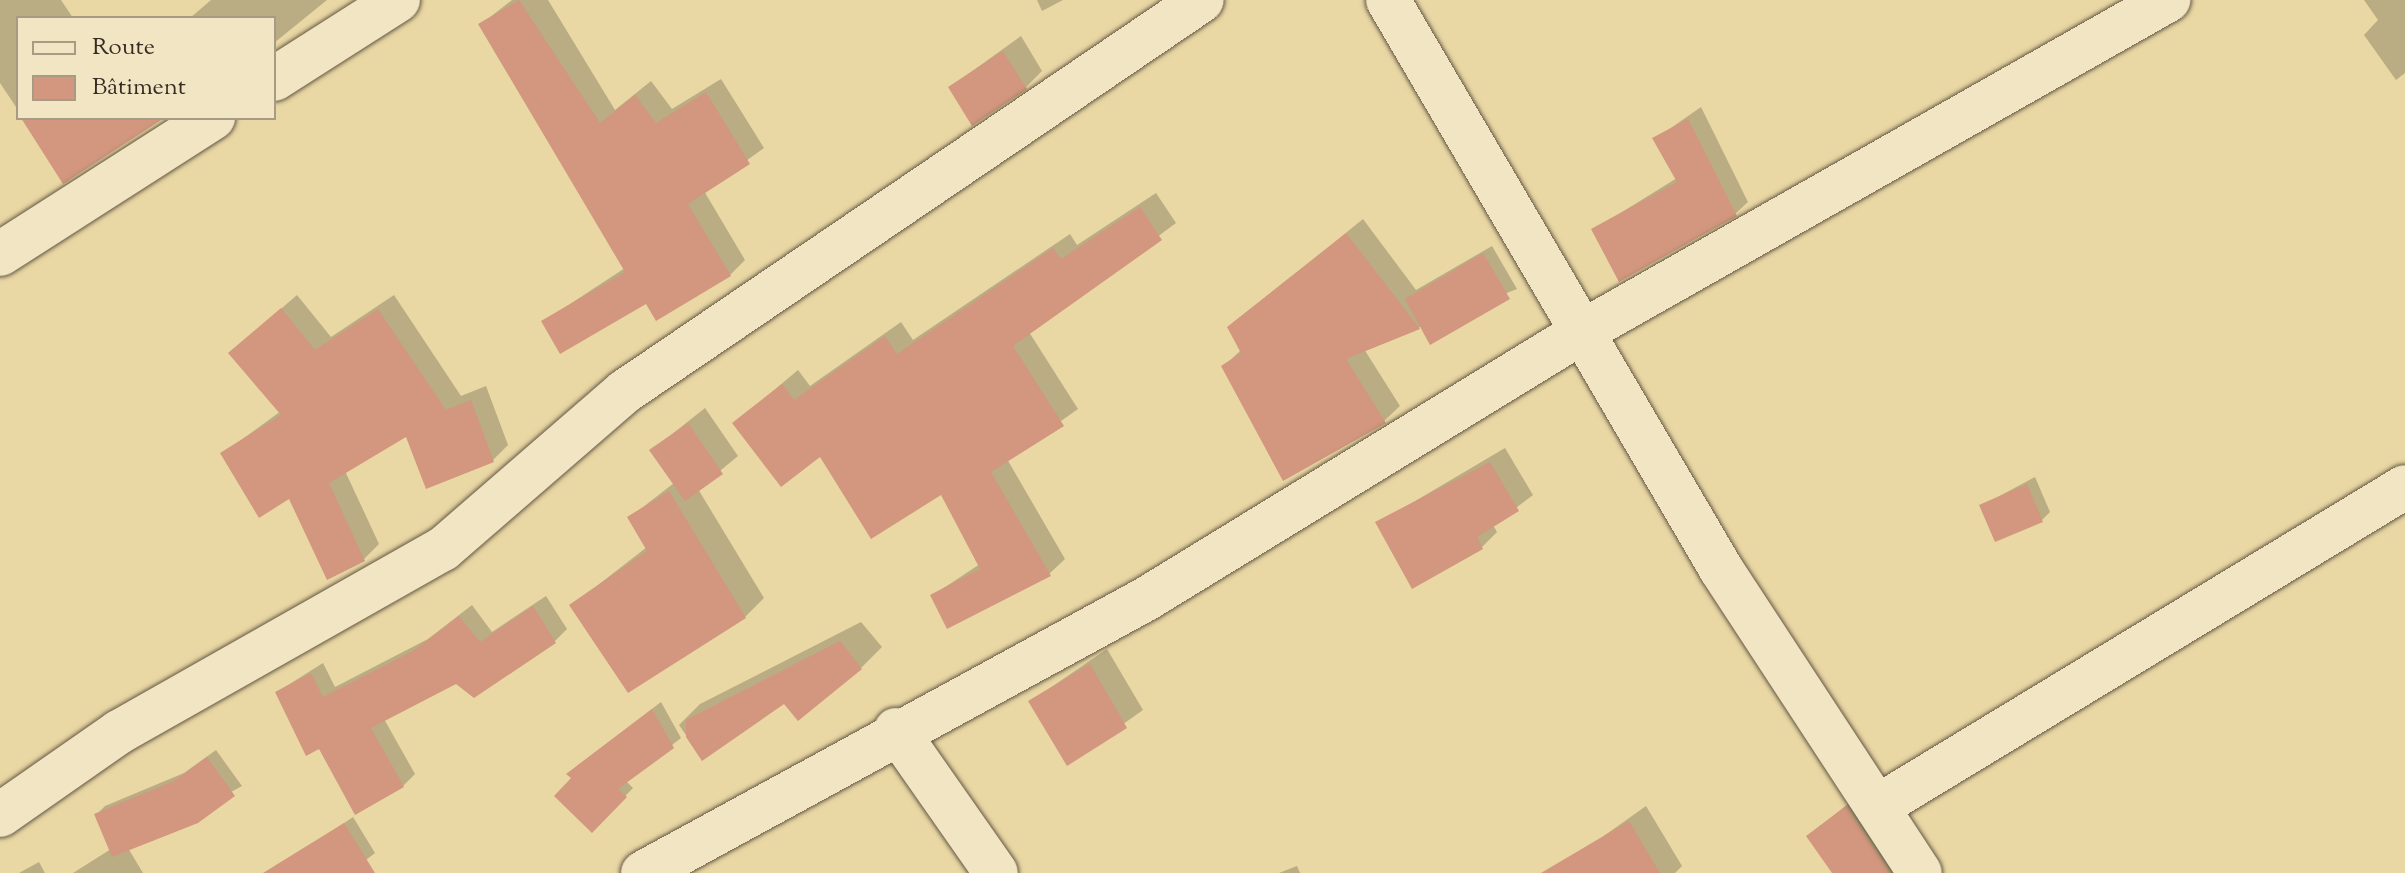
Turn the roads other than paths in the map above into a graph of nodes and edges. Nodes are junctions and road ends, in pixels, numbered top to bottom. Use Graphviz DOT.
graph roads {
  1 [pos="398,0"];
  2 [pos="1202,0"];
  3 [pos="1388,0"];
  4 [pos="2168,0"];
  5 [pos="276,78"];
  6 [pos="210,120"];
  7 [pos="0,254"];
  8 [pos="1582,332"];
  9 [pos="2405,487"];
  10 [pos="896,730"];
  11 [pos="1877,807"];
  12 [pos="0,815"];
  13 [pos="643,873"];
  14 [pos="996,873"];
  15 [pos="1920,873"];
  1 -- 5 [label="street"];
  2 -- 12 [label="street"];
  3 -- 8 [label="street"];
  4 -- 8 [label="street"];
  6 -- 7 [label="street"];
  8 -- 10 [label="street"];
  8 -- 11 [label="street"];
  9 -- 11 [label="street"];
  10 -- 13 [label="street"];
  10 -- 14 [label="street"];
  11 -- 15 [label="street"];
}
